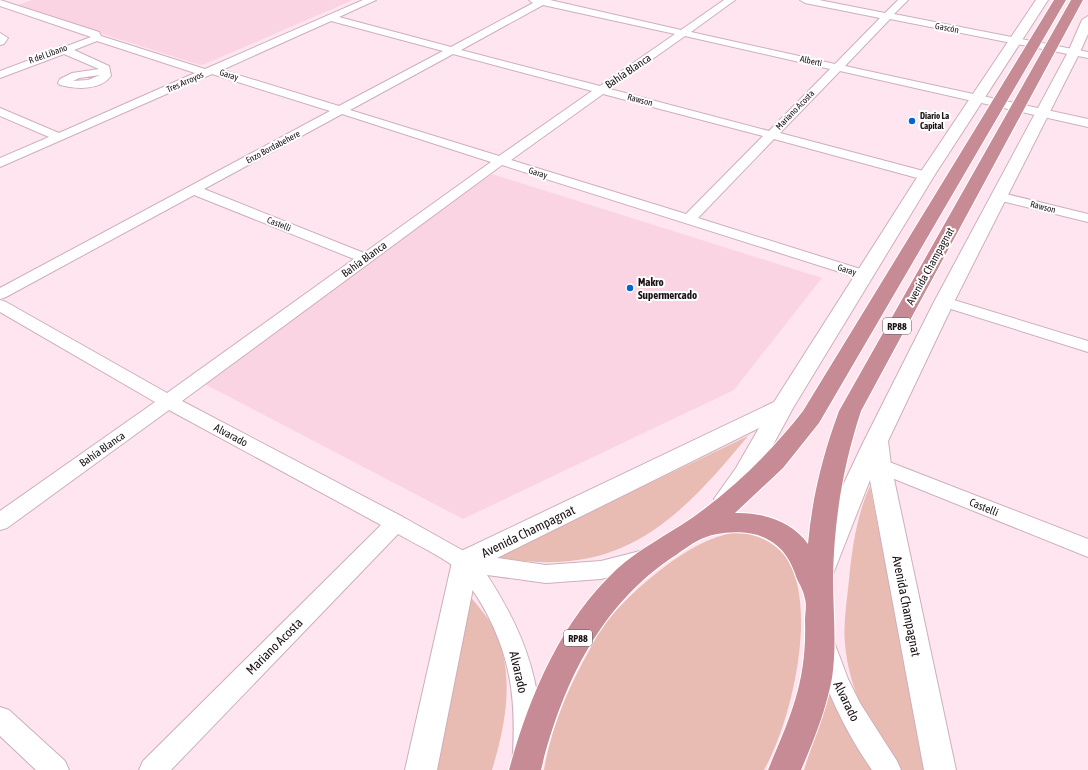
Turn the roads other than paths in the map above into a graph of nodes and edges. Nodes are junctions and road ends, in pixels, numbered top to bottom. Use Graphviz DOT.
graph roads {
  1 [pos="19,0"];
  2 [pos="371,0"];
  3 [pos="730,0"];
  4 [pos="806,0"];
  5 [pos="903,0"];
  6 [pos="1042,0"];
  7 [pos="1060,0"];
  8 [pos="1077,0"];
  9 [pos="540,1"];
  10 [pos="1,5"];
  11 [pos="887,16"];
  12 [pos="330,18"];
  13 [pos="1088,20"];
  14 [pos="684,33"];
  15 [pos="0,36"];
  16 [pos="97,38"];
  17 [pos="0,42"];
  18 [pos="1034,44"];
  19 [pos="65,50"];
  20 [pos="453,50"];
  21 [pos="1074,52"];
  22 [pos="1088,55"];
  23 [pos="837,67"];
  24 [pos="105,71"];
  25 [pos="209,71"];
  26 [pos="0,72"];
  27 [pos="0,75"];
  28 [pos="601,89"];
  29 [pos="978,98"];
  30 [pos="1009,105"];
  31 [pos="341,111"];
  32 [pos="0,112"];
  33 [pos="1042,113"];
  34 [pos="1088,122"];
  35 [pos="770,135"];
  36 [pos="59,137"];
  37 [pos="500,161"];
  38 [pos="0,163"];
  39 [pos="926,176"];
  40 [pos="193,190"];
  41 [pos="998,196"];
  42 [pos="1088,218"];
  43 [pos="688,220"];
  44 [pos="364,258"];
  45 [pos="864,275"];
  46 [pos="0,294"];
  47 [pos="944,302"];
  48 [pos="0,305"];
  49 [pos="1088,347"];
  50 [pos="168,402"];
  51 [pos="782,407"];
  52 [pos="876,441"];
  53 [pos="880,465"];
  54 [pos="715,515"];
  55 [pos="0,522"];
  56 [pos="396,523"];
  57 [pos="679,539"];
  58 [pos="1088,548"];
  59 [pos="655,554"];
  60 [pos="465,562"];
  61 [pos="821,570"];
  62 [pos="819,620"];
  63 [pos="0,719"];
  64 [pos="56,770"];
  65 [pos="152,770"];
  66 [pos="421,770"];
  67 [pos="525,770"];
  68 [pos="784,770"];
  69 [pos="888,770"];
  70 [pos="940,770"];
  1 -- 10 [label="street"];
  2 -- 12 [label="street, Tres Arroyos"];
  3 -- 14 [label="street, Bahía Blanca"];
  4 -- 11 [label="street, Gascón"];
  5 -- 11 [label="street, Mariano Acosta"];
  6 -- 18 [label="street, Avenida Champagnat"];
  7 -- 18 [label="highway, Avenida Champagnat / RP88"];
  8 -- 18 [label="highway, Avenida Champagnat / RP88"];
  9 -- 14 [label="street, Alberti"];
  9 -- 20 [label="street, Enzo Bordabehere"];
  10 -- 16 [label="street, Garay"];
  11 -- 18 [label="street, Gascón"];
  11 -- 23 [label="street, Mariano Acosta"];
  12 -- 20 [label="street, Rawson"];
  12 -- 25 [label="street, Tres Arroyos"];
  13 -- 21 [label="street, Avenida Champagnat"];
  14 -- 23 [label="street, Alberti"];
  14 -- 28 [label="street, Bahía Blanca"];
  15 -- 17 [label="street"];
  16 -- 19 [label="street"];
  16 -- 25 [label="street, Garay"];
  18 -- 21 [label="street, Gascón"];
  18 -- 29 [label="street, Avenida Champagnat"];
  18 -- 30 [label="highway, Avenida Champagnat / RP88"];
  19 -- 24 [label="street"];
  19 -- 26 [label="street, R del Libano"];
  19 -- 27 [label="street"];
  20 -- 28 [label="street, Rawson"];
  20 -- 31 [label="street, Enzo Bordabehere"];
  21 -- 22 [label="street, Gascón"];
  21 -- 33 [label="street, Avenida Champagnat"];
  23 -- 29 [label="street, Alberti"];
  23 -- 35 [label="street, Mariano Acosta"];
  25 -- 31 [label="street, Garay"];
  25 -- 36 [label="street, Tres Arroyos"];
  28 -- 35 [label="street, Rawson"];
  28 -- 37 [label="street, Bahía Blanca"];
  29 -- 30 [label="street, Alberti"];
  29 -- 39 [label="street, Avenida Champagnat"];
  30 -- 33 [label="street, Alberti"];
  30 -- 54 [label="highway, Avenida Champagnat / RP88"];
  30 -- 61 [label="highway, Avenida Champagnat / RP88"];
  31 -- 37 [label="street, Garay"];
  31 -- 40 [label="street, Enzo Bordabehere"];
  32 -- 36 [label="street"];
  33 -- 34 [label="street, Alberti"];
  33 -- 41 [label="street, Avenida Champagnat"];
  35 -- 39 [label="street, Rawson"];
  35 -- 43 [label="street, Mariano Acosta"];
  36 -- 38 [label="street, Tres Arroyos"];
  37 -- 43 [label="street, Garay"];
  37 -- 44 [label="street, Bahía Blanca"];
  39 -- 45 [label="street, Avenida Champagnat"];
  40 -- 44 [label="street, Castelli"];
  40 -- 46 [label="street, Enzo Bordabehere"];
  41 -- 42 [label="street, Rawson"];
  41 -- 47 [label="street, Avenida Champagnat"];
  43 -- 45 [label="street, Garay"];
  44 -- 50 [label="street, Bahía Blanca"];
  45 -- 51 [label="street, Avenida Champagnat"];
  47 -- 49 [label="street"];
  47 -- 52 [label="street, Avenida Champagnat"];
  48 -- 50 [label="street, Alvarado"];
  50 -- 55 [label="street, Bahía Blanca"];
  50 -- 56 [label="street, Alvarado"];
  51 -- 54 [label="street, Avenida Champagnat"];
  51 -- 60 [label="street, Avenida Champagnat"];
  52 -- 53 [label="street, Avenida Champagnat"];
  52 -- 61 [label="street, Avenida Champagnat"];
  53 -- 58 [label="street, Castelli"];
  53 -- 70 [label="street, Avenida Champagnat"];
  54 -- 57 [label="highway, Avenida Champagnat / RP88"];
  56 -- 60 [label="street, Alvarado"];
  56 -- 65 [label="street, Mariano Acosta"];
  57 -- 59 [label="highway, Avenida Champagnat / RP88"];
  57 -- 62 [label="highway, RP88"];
  59 -- 60 [label="street, Alvarado"];
  59 -- 67 [label="highway, Avenida Champagnat / RP88"];
  60 -- 66 [label="street"];
  60 -- 67 [label="street, Alvarado"];
  61 -- 62 [label="highway, Avenida Champagnat / RP88"];
  62 -- 68 [label="highway, Avenida Champagnat / RP88"];
  62 -- 69 [label="street, Alvarado"];
  63 -- 64 [label="street"];
}
